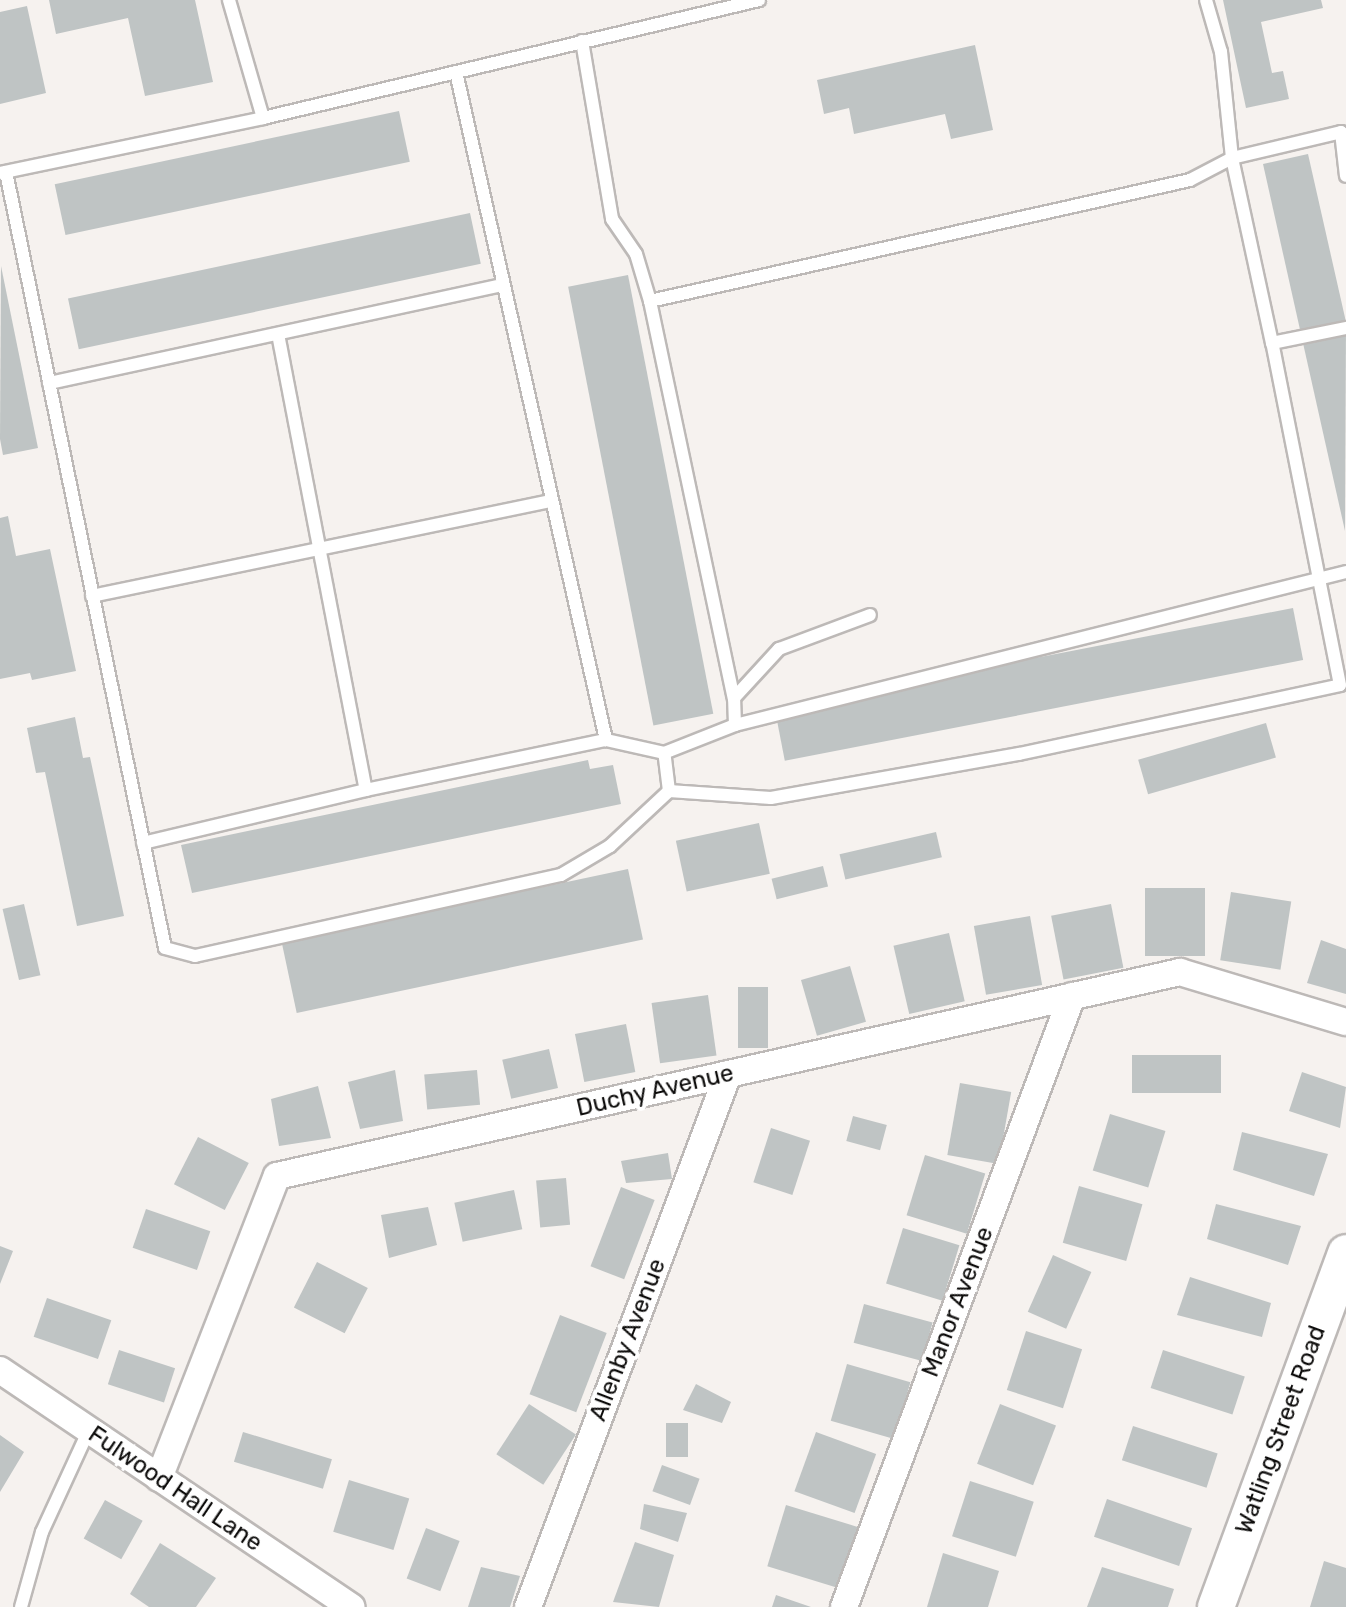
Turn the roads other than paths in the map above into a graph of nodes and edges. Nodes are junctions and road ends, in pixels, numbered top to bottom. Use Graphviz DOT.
graph roads {
  1 [pos="229,0"];
  2 [pos="759,0"];
  3 [pos="1206,0"];
  4 [pos="582,41"];
  5 [pos="456,72"];
  6 [pos="263,118"];
  7 [pos="1232,158"];
  8 [pos="3,172"];
  9 [pos="1346,176"];
  10 [pos="503,285"];
  11 [pos="650,301"];
  12 [pos="1346,328"];
  13 [pos="278,334"];
  14 [pos="1272,343"];
  15 [pos="49,383"];
  16 [pos="551,501"];
  17 [pos="319,552"];
  18 [pos="1346,572"];
  19 [pos="1316,579"];
  20 [pos="92,596"];
  21 [pos="870,615"];
  22 [pos="734,698"];
  23 [pos="735,725"];
  24 [pos="606,740"];
  25 [pos="664,753"];
  26 [pos="366,790"];
  27 [pos="669,791"];
  28 [pos="143,843"];
  29 [pos="1072,996"];
  30 [pos="1346,1022"];
  31 [pos="728,1074"];
  32 [pos="1346,1253"];
  33 [pos="0,1370"];
  34 [pos="89,1430"];
  35 [pos="159,1478"];
  36 [pos="21,1607"];
  37 [pos="351,1607"];
  38 [pos="528,1607"];
  39 [pos="844,1607"];
  40 [pos="1216,1607"];
  1 -- 6 [label="lane"];
  2 -- 4 [label="lane"];
  3 -- 7 [label="lane"];
  4 -- 5 [label="lane"];
  4 -- 11 [label="lane"];
  5 -- 6 [label="lane"];
  5 -- 10 [label="lane"];
  6 -- 8 [label="lane"];
  7 -- 9 [label="lane"];
  7 -- 11 [label="lane"];
  7 -- 14 [label="lane"];
  8 -- 15 [label="lane"];
  10 -- 13 [label="lane"];
  10 -- 16 [label="lane"];
  11 -- 22 [label="lane"];
  12 -- 14 [label="lane"];
  13 -- 15 [label="lane"];
  13 -- 17 [label="lane"];
  14 -- 19 [label="lane"];
  15 -- 20 [label="lane"];
  16 -- 17 [label="lane"];
  16 -- 24 [label="lane"];
  17 -- 20 [label="lane"];
  17 -- 26 [label="lane"];
  18 -- 19 [label="lane"];
  19 -- 23 [label="lane"];
  19 -- 27 [label="lane"];
  20 -- 28 [label="lane"];
  21 -- 22 [label="lane"];
  22 -- 23 [label="lane"];
  23 -- 25 [label="lane"];
  24 -- 25 [label="lane"];
  24 -- 26 [label="lane"];
  25 -- 27 [label="lane"];
  26 -- 28 [label="lane"];
  27 -- 28 [label="lane"];
  29 -- 30 [label="street, Duchy Avenue"];
  29 -- 31 [label="street, Duchy Avenue"];
  29 -- 39 [label="street, Manor Avenue"];
  31 -- 35 [label="street, Duchy Avenue"];
  31 -- 38 [label="street, Allenby Avenue"];
  32 -- 40 [label="main road, Watling Street Road"];
  33 -- 34 [label="street, Fulwood Hall Lane"];
  34 -- 35 [label="street, Fulwood Hall Lane"];
  34 -- 36 [label="lane"];
  35 -- 37 [label="street, Fulwood Hall Lane"];
}
